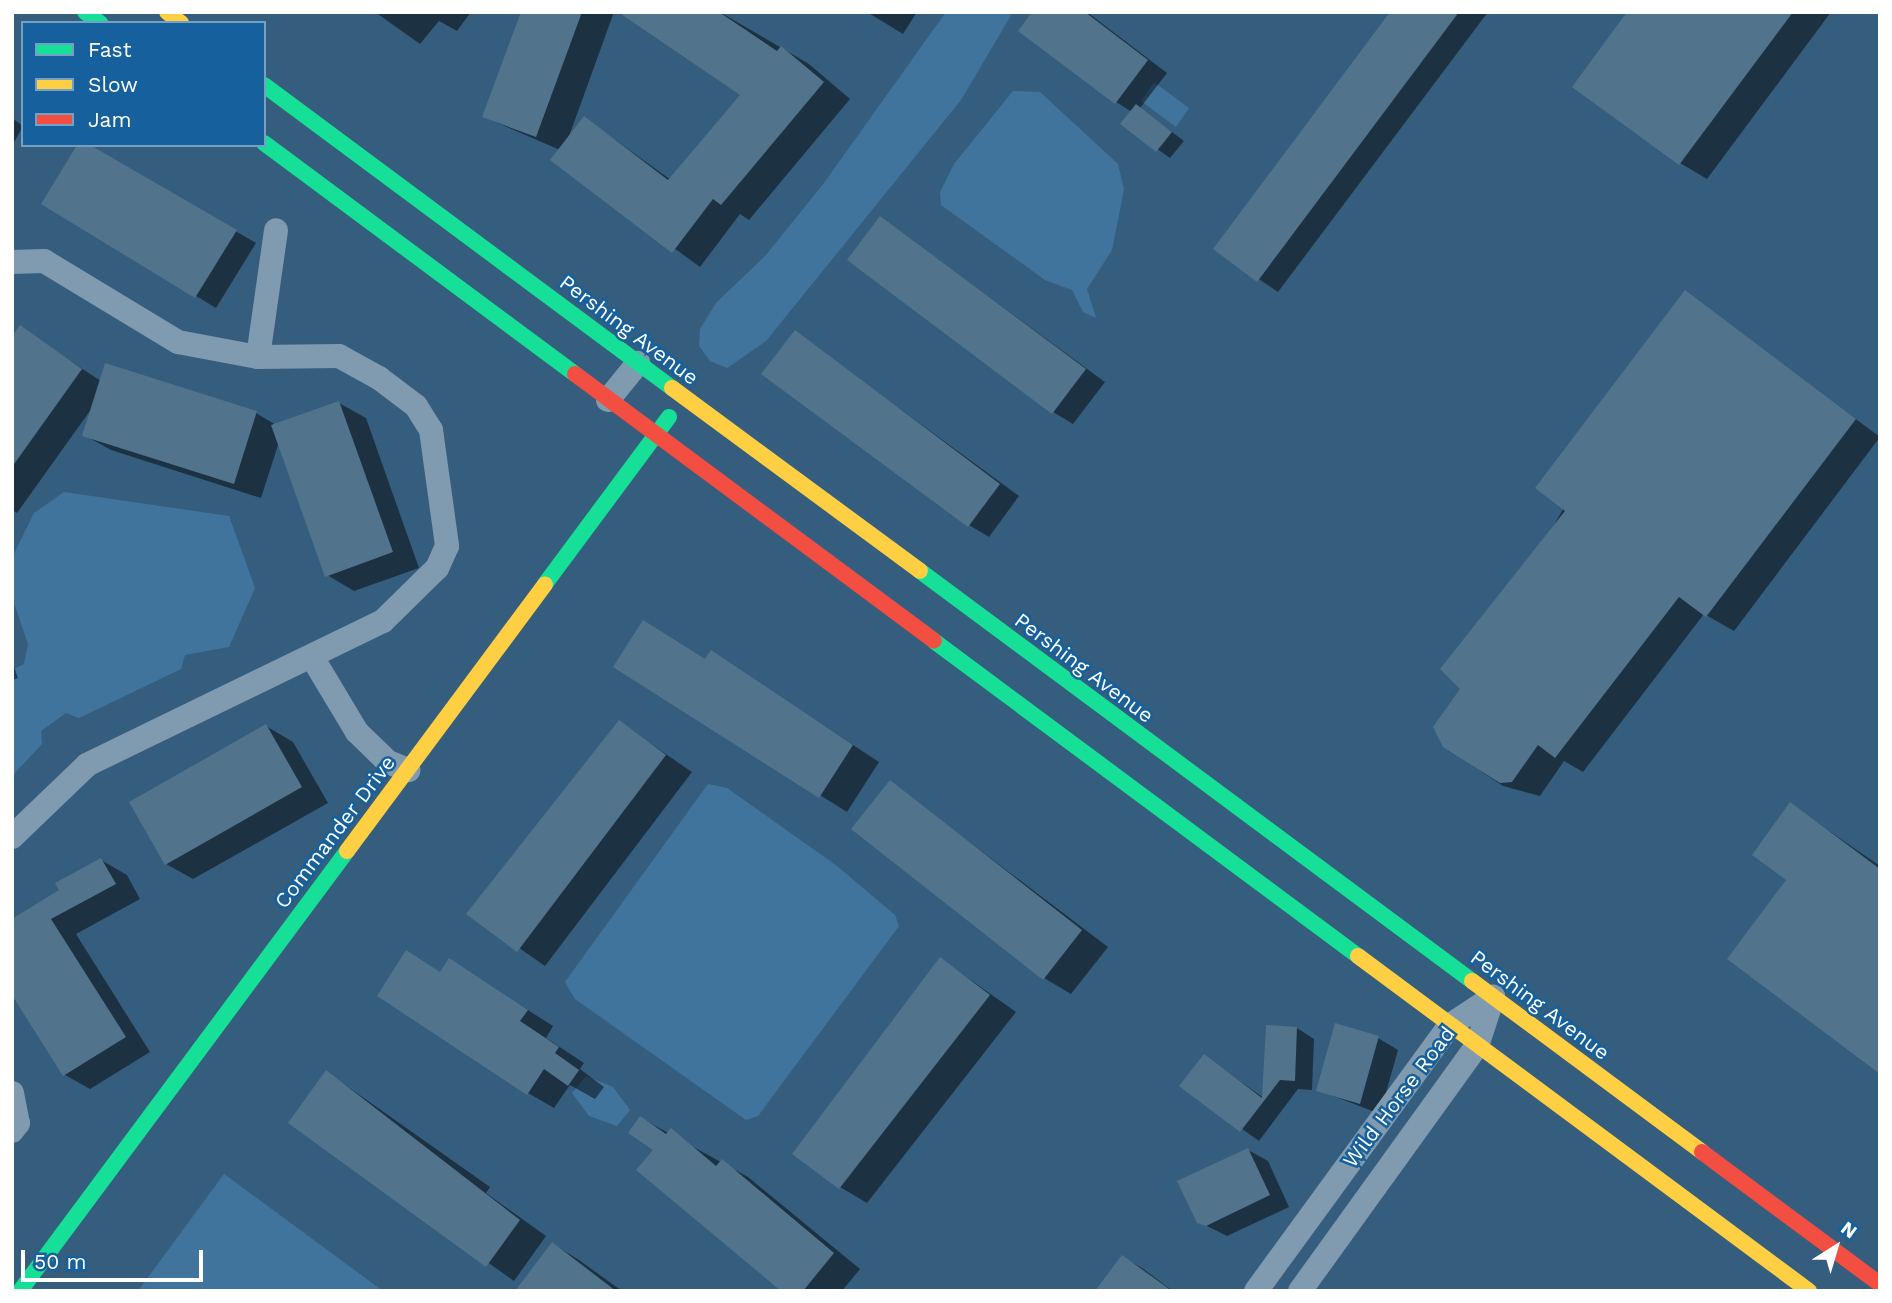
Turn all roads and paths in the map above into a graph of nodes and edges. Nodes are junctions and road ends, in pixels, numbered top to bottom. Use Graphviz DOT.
graph roads {
  1 [pos="266,86"];
  2 [pos="266,144"];
  3 [pos="276,230"];
  4 [pos="12,262"];
  5 [pos="258,357"];
  6 [pos="638,363"];
  7 [pos="684,397"];
  8 [pos="608,400"];
  9 [pos="656,436"];
  10 [pos="312,657"];
  11 [pos="408,769"];
  12 [pos="12,837"];
  13 [pos="1493,997"];
  14 [pos="1449,1026"];
  15 [pos="1476,1046"];
  16 [pos="12,1093"];
  17 [pos="12,1130"];
  18 [pos="1880,1283"];
  19 [pos="20,1291"];
  20 [pos="1256,1291"];
  21 [pos="1300,1291"];
  22 [pos="1809,1291"];
  1 -- 6 [label="street, Pershing Avenue"];
  2 -- 8 [label="street"];
  3 -- 5 [label="street"];
  4 -- 5 [label="street"];
  5 -- 10 [label="street"];
  6 -- 7 [label="street, Pershing Avenue"];
  6 -- 8 [label="street"];
  7 -- 9 [label="street, Commander Drive"];
  7 -- 13 [label="street, Pershing Avenue"];
  8 -- 9 [label="street"];
  9 -- 11 [label="street, Commander Drive"];
  9 -- 14 [label="street"];
  10 -- 11 [label="street"];
  10 -- 12 [label="street"];
  11 -- 19 [label="street, Commander Drive"];
  13 -- 14 [label="street, Wild Horse Road"];
  13 -- 15 [label="street, Wild Horse Road"];
  13 -- 18 [label="street, Pershing Avenue"];
  14 -- 15 [label="street"];
  14 -- 20 [label="street, Wild Horse Road"];
  15 -- 21 [label="street, Wild Horse Road"];
  15 -- 22 [label="street"];
  16 -- 17 [label="street"];
}
